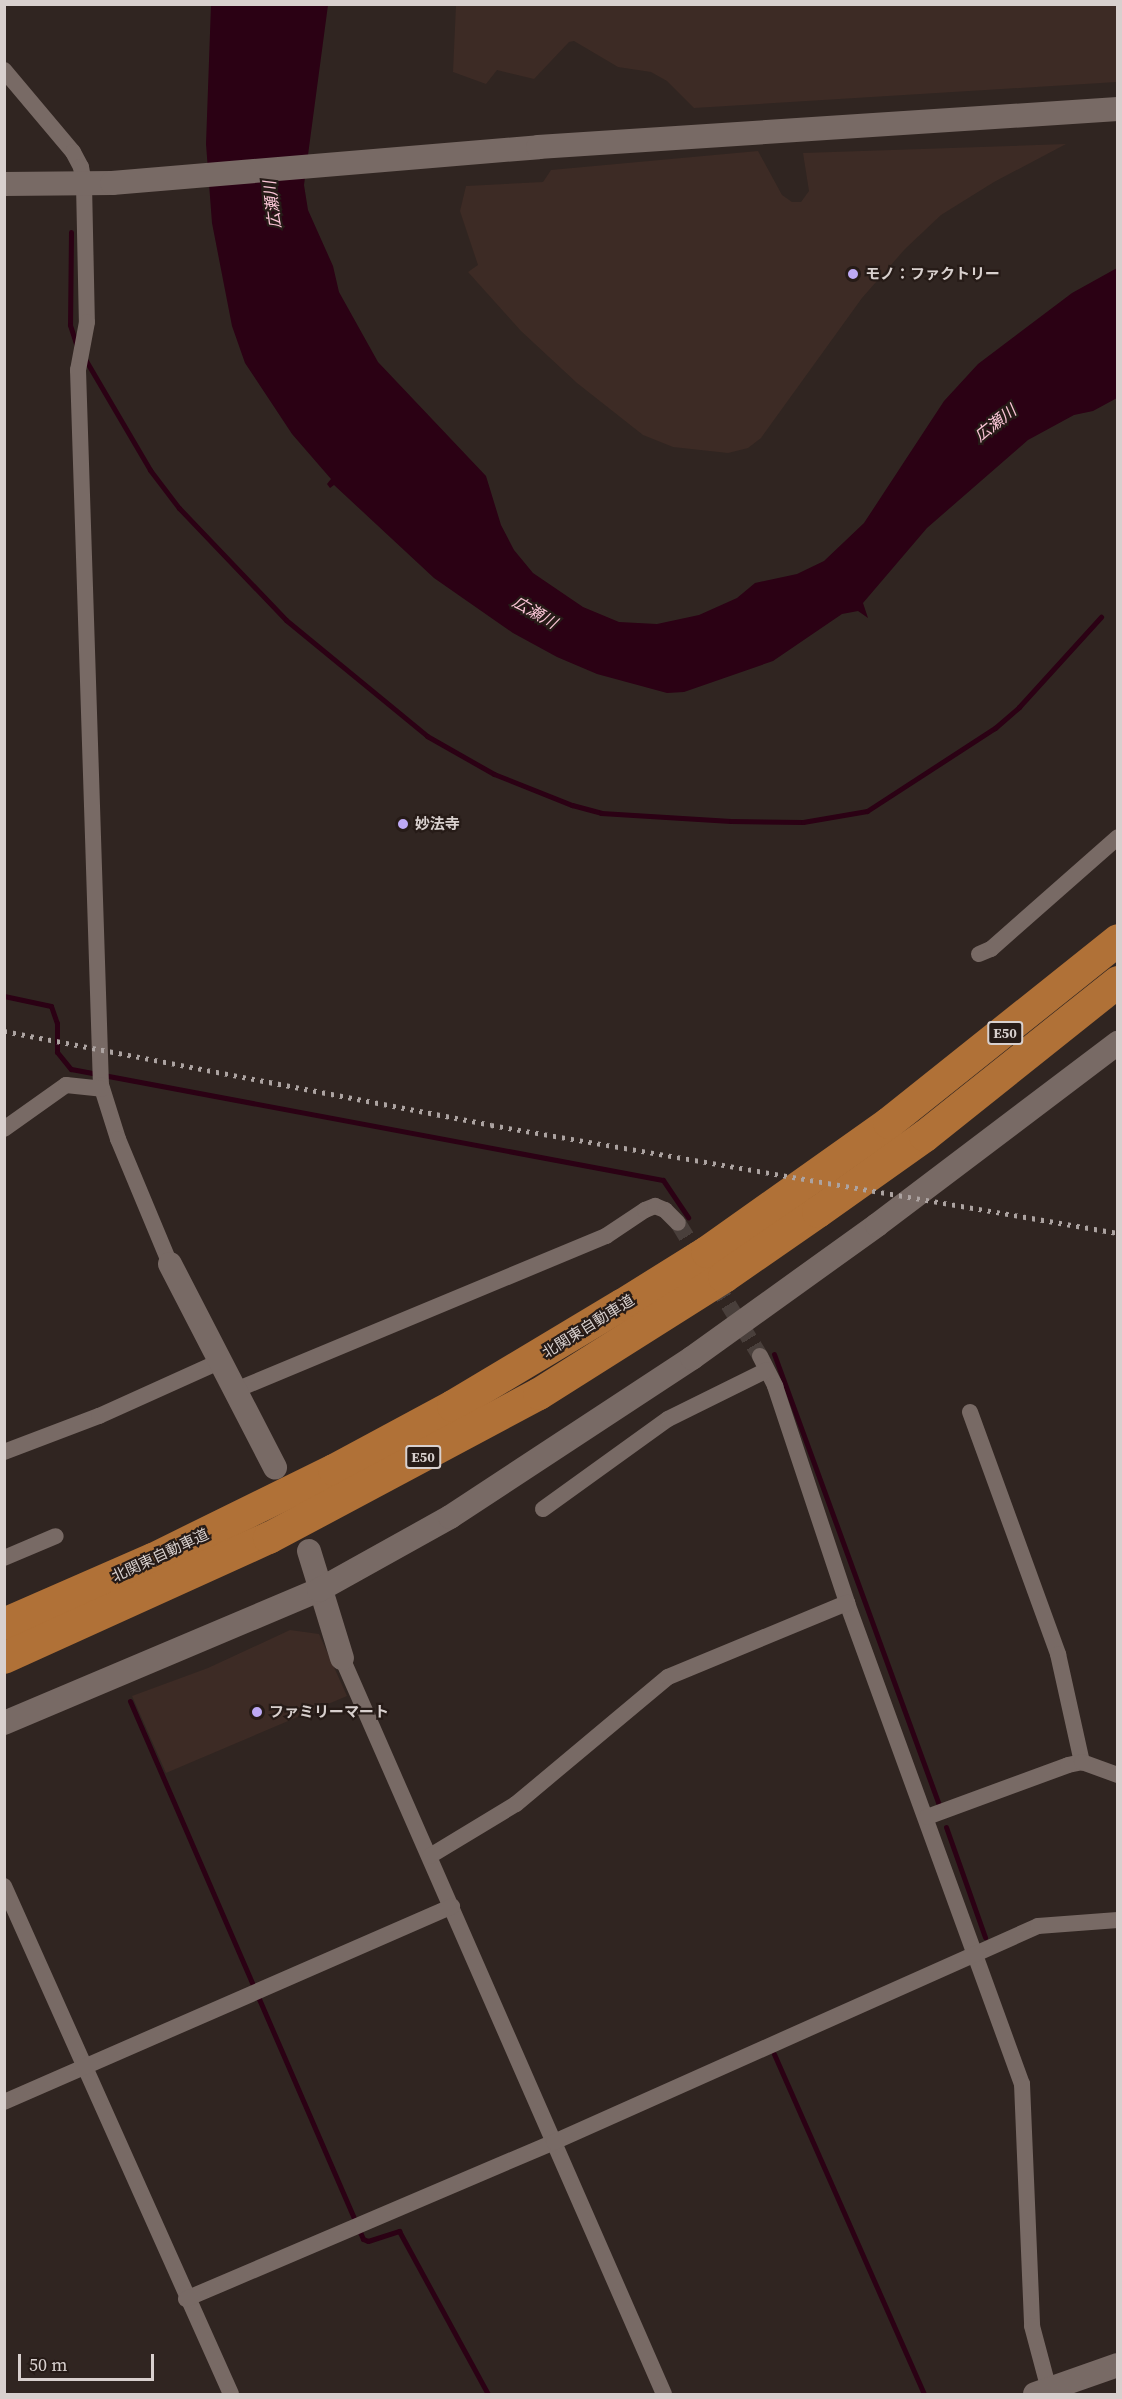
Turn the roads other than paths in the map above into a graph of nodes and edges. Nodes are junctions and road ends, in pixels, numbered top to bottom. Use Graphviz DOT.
graph roads {
  1 [pos="4,70"];
  2 [pos="1118,109"];
  3 [pos="4,184"];
  4 [pos="84,184"];
  5 [pos="1118,837"];
  6 [pos="1118,940"];
  7 [pos="979,954"];
  8 [pos="1118,982"];
  9 [pos="1118,1043"];
  10 [pos="102,1089"];
  11 [pos="4,1129"];
  12 [pos="678,1223"];
  13 [pos="170,1264"];
  14 [pos="221,1361"];
  15 [pos="236,1390"];
  16 [pos="970,1412"];
  17 [pos="4,1452"];
  18 [pos="275,1467"];
  19 [pos="543,1509"];
  20 [pos="56,1536"];
  21 [pos="309,1551"];
  22 [pos="4,1558"];
  23 [pos="319,1590"];
  24 [pos="847,1603"];
  25 [pos="4,1624"];
  26 [pos="4,1658"];
  27 [pos="342,1658"];
  28 [pos="4,1723"];
  29 [pos="1082,1762"];
  30 [pos="1118,1775"];
  31 [pos="927,1817"];
  32 [pos="430,1856"];
  33 [pos="4,1886"];
  34 [pos="452,1906"];
  35 [pos="1118,1920"];
  36 [pos="974,1952"];
  37 [pos="84,2066"];
  38 [pos="4,2102"];
  39 [pos="554,2142"];
  40 [pos="186,2299"];
  41 [pos="1118,2365"];
  42 [pos="1042,2392"];
  43 [pos="231,2394"];
  44 [pos="664,2394"];
  1 -- 4 [label="street"];
  2 -- 4 [label="street"];
  3 -- 4 [label="street"];
  4 -- 10 [label="street"];
  5 -- 7 [label="street"];
  6 -- 25 [label="highway, 北関東自動車道 / E50"];
  8 -- 26 [label="highway, 北関東自動車道 / E50"];
  9 -- 23 [label="street"];
  10 -- 11 [label="street"];
  10 -- 13 [label="street"];
  12 -- 15 [label="street"];
  13 -- 14 [label="street"];
  14 -- 15 [label="street"];
  14 -- 17 [label="street"];
  15 -- 18 [label="street"];
  16 -- 29 [label="street"];
  19 -- 24 [label="street"];
  20 -- 22 [label="street"];
  21 -- 23 [label="street"];
  23 -- 27 [label="street"];
  23 -- 28 [label="street"];
  24 -- 31 [label="street"];
  24 -- 32 [label="street"];
  27 -- 32 [label="street"];
  29 -- 30 [label="street"];
  29 -- 31 [label="street"];
  31 -- 36 [label="street"];
  32 -- 34 [label="street"];
  33 -- 37 [label="street"];
  34 -- 37 [label="street"];
  34 -- 39 [label="street"];
  35 -- 36 [label="street"];
  36 -- 39 [label="street"];
  36 -- 42 [label="street"];
  37 -- 38 [label="street"];
  37 -- 40 [label="street"];
  39 -- 40 [label="street"];
  39 -- 44 [label="street"];
  40 -- 43 [label="street"];
  41 -- 42 [label="street"];
}
